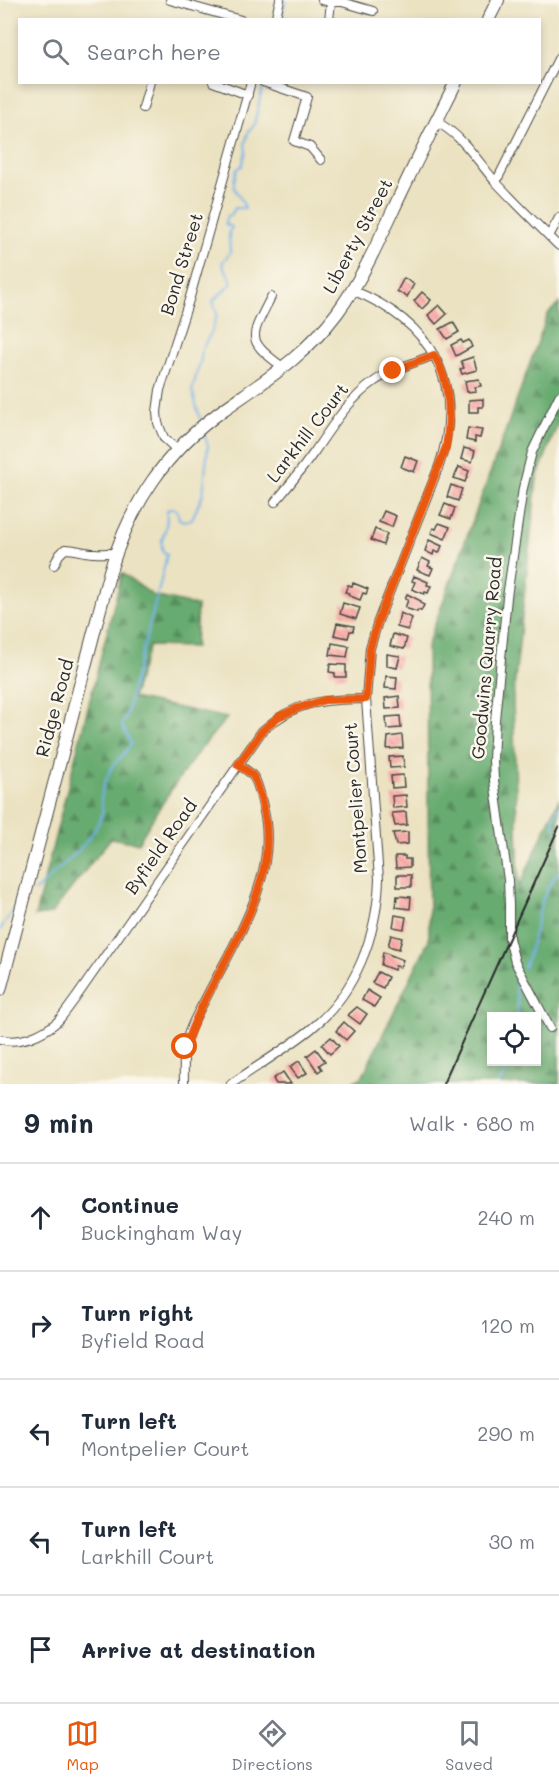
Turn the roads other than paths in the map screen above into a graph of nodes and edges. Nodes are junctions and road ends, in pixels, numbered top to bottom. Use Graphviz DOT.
graph roads {
  1 [pos="170,0"];
  2 [pos="280,0"];
  3 [pos="498,0"];
  4 [pos="327,1"];
  5 [pos="373,11"];
  6 [pos="234,18"];
  7 [pos="276,18"];
  8 [pos="329,18"];
  9 [pos="489,18"];
  10 [pos="559,57"];
  11 [pos="149,84"];
  12 [pos="218,84"];
  13 [pos="251,84"];
  14 [pos="269,84"];
  15 [pos="455,84"];
  16 [pos="248,95"];
  17 [pos="142,108"];
  18 [pos="436,122"];
  19 [pos="321,160"];
  20 [pos="496,182"];
  21 [pos="559,218"];
  22 [pos="549,236"];
  23 [pos="559,246"];
  24 [pos="352,290"];
  25 [pos="271,297"];
  26 [pos="434,355"];
  27 [pos="284,368"];
  28 [pos="559,396"];
  29 [pos="177,450"];
  30 [pos="275,502"];
  31 [pos="115,554"];
  32 [pos="54,565"];
  33 [pos="366,699"];
  34 [pos="238,765"];
  35 [pos="0,990"];
  36 [pos="550,1028"];
  37 [pos="0,1039"];
  38 [pos="184,1084"];
  39 [pos="231,1084"];
  1 -- 6 [label="street"];
  2 -- 7 [label="street"];
  3 -- 9 [label="highway"];
  4 -- 5 [label="street"];
  4 -- 8 [label="street"];
  10 -- 20 [label="street"];
  11 -- 17 [label="street"];
  12 -- 16 [label="street"];
  13 -- 16 [label="street, Bond Street"];
  14 -- 19 [label="street"];
  15 -- 18 [label="highway, Liberty Street"];
  16 -- 29 [label="street, Bond Street"];
  18 -- 20 [label="street"];
  18 -- 24 [label="highway, Liberty Street"];
  20 -- 22 [label="street"];
  21 -- 22 [label="street"];
  22 -- 23 [label="street"];
  24 -- 26 [label="street, Montpelier Court"];
  24 -- 27 [label="highway, Liberty Street"];
  25 -- 27 [label="street"];
  26 -- 30 [label="street, Larkhill Court"];
  26 -- 33 [label="street, Montpelier Court"];
  27 -- 29 [label="highway, Liberty Street"];
  28 -- 36 [label="street, Goodwins Quarry Road"];
  29 -- 31 [label="highway, Ridge Road"];
  31 -- 32 [label="street"];
  31 -- 35 [label="highway, Ridge Road"];
  33 -- 34 [label="street, Byfield Road"];
  33 -- 39 [label="street, Montpelier Court"];
  34 -- 37 [label="street, Byfield Road"];
  34 -- 38 [label="street"];
}
